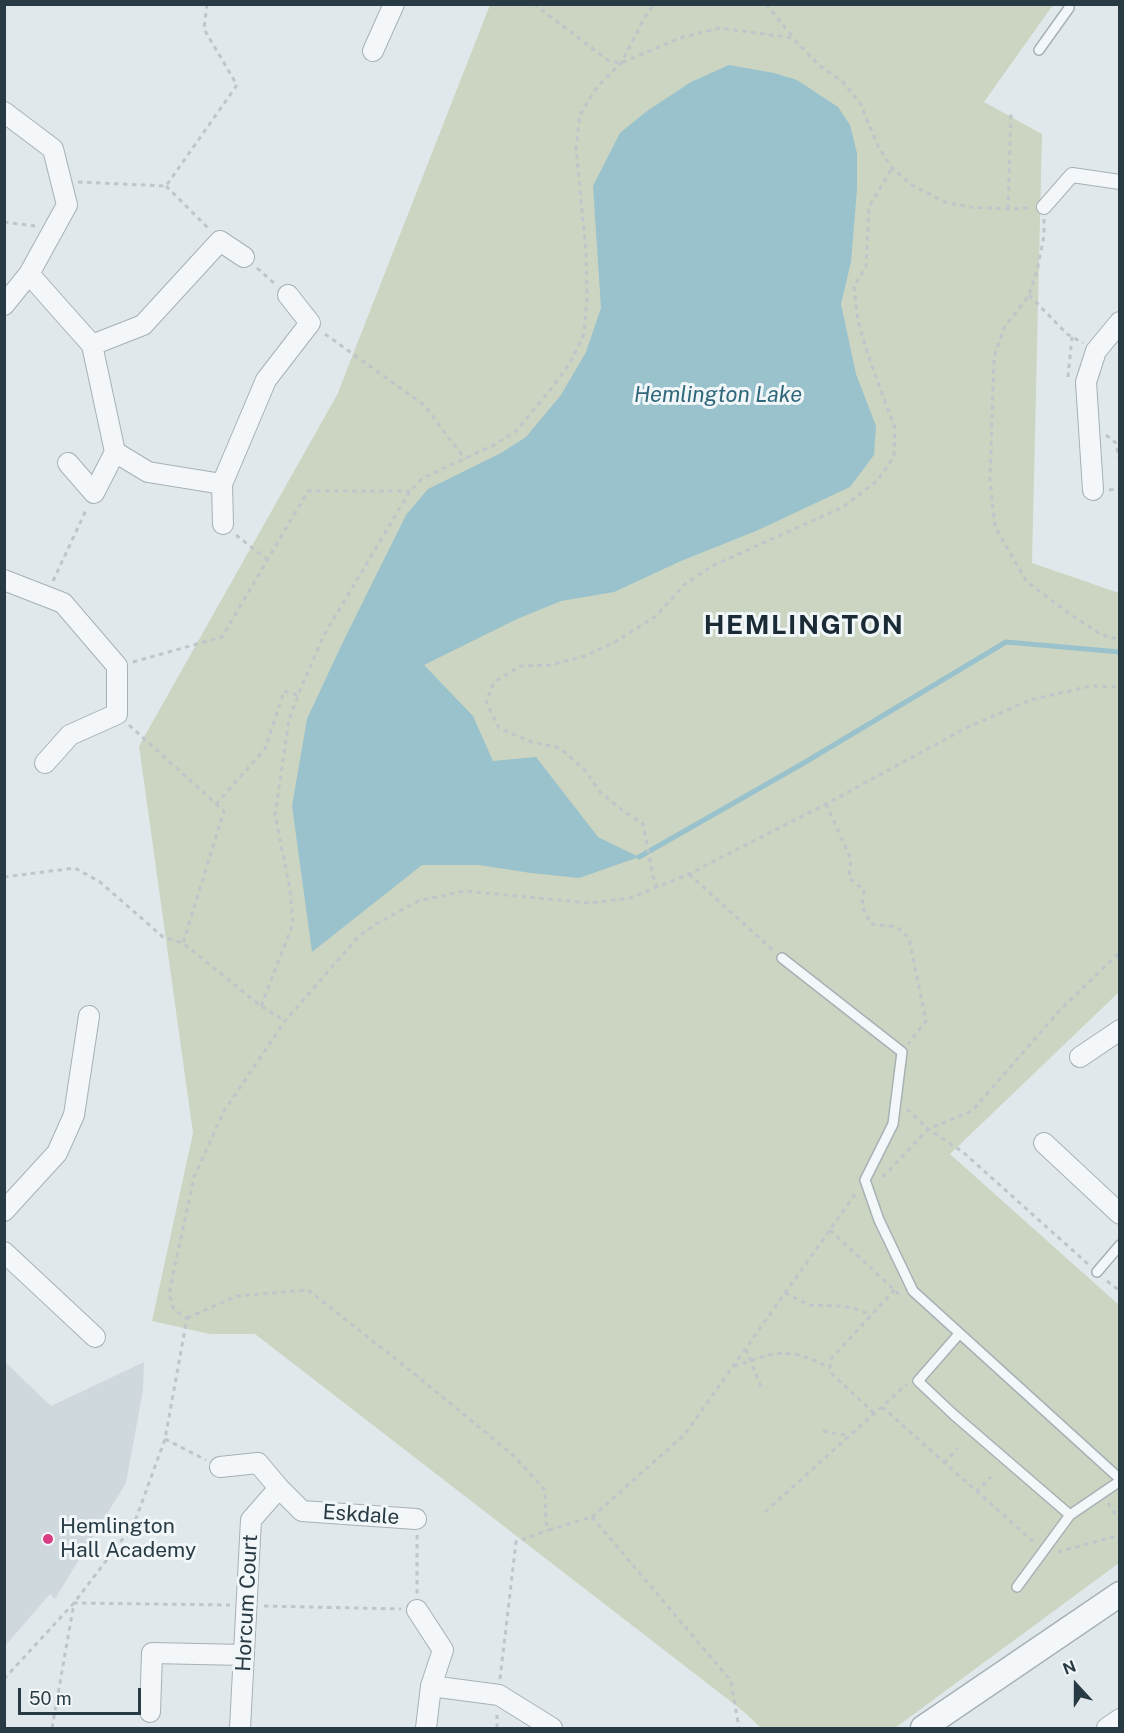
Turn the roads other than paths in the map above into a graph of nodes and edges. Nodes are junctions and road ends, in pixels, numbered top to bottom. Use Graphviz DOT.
graph roads {
  1 [pos="394,4"];
  2 [pos="1069,4"];
  3 [pos="1040,50"];
  4 [pos="373,51"];
  5 [pos="4,112"];
  6 [pos="1119,182"];
  7 [pos="1044,207"];
  8 [pos="244,257"];
  9 [pos="28,274"];
  10 [pos="288,295"];
  11 [pos="4,305"];
  12 [pos="1119,322"];
  13 [pos="92,345"];
  14 [pos="115,452"];
  15 [pos="68,463"];
  16 [pos="222,484"];
  17 [pos="1093,490"];
  18 [pos="223,524"];
  19 [pos="4,580"];
  20 [pos="45,763"];
  21 [pos="782,958"];
  22 [pos="89,1016"];
  23 [pos="1119,1030"];
  24 [pos="1080,1057"];
  25 [pos="1044,1143"];
  26 [pos="4,1211"];
  27 [pos="1119,1214"];
  28 [pos="1119,1245"];
  29 [pos="4,1252"];
  30 [pos="1097,1272"];
  31 [pos="958,1334"];
  32 [pos="95,1337"];
  33 [pos="220,1467"];
  34 [pos="1119,1480"];
  35 [pos="279,1488"];
  36 [pos="1070,1515"];
  37 [pos="416,1519"];
  38 [pos="1017,1587"];
  39 [pos="1119,1594"];
  40 [pos="417,1610"];
  41 [pos="244,1655"];
  42 [pos="431,1686"];
  43 [pos="150,1712"];
  44 [pos="1119,1719"];
  45 [pos="240,1728"];
  46 [pos="426,1728"];
  47 [pos="552,1728"];
  48 [pos="923,1728"];
  49 [pos="1107,1728"];
  1 -- 4 [label="street"];
  2 -- 3 [label="lane"];
  5 -- 9 [label="street"];
  6 -- 7 [label="street"];
  8 -- 13 [label="street"];
  9 -- 11 [label="street"];
  9 -- 13 [label="street"];
  10 -- 16 [label="street"];
  12 -- 17 [label="street"];
  13 -- 14 [label="street"];
  14 -- 15 [label="street"];
  14 -- 16 [label="street"];
  16 -- 18 [label="street"];
  19 -- 20 [label="street"];
  21 -- 31 [label="lane"];
  22 -- 26 [label="street"];
  23 -- 24 [label="street"];
  25 -- 27 [label="street"];
  28 -- 30 [label="lane"];
  29 -- 32 [label="street"];
  31 -- 34 [label="lane"];
  31 -- 36 [label="lane"];
  33 -- 35 [label="street, Eskdale"];
  34 -- 36 [label="lane"];
  35 -- 37 [label="street, Eskdale"];
  35 -- 41 [label="street, Horcum Court"];
  36 -- 38 [label="lane"];
  39 -- 48 [label="street"];
  40 -- 42 [label="street"];
  41 -- 43 [label="street"];
  41 -- 45 [label="street, Horcum Court"];
  42 -- 46 [label="street"];
  42 -- 47 [label="street"];
  44 -- 49 [label="street"];
}
